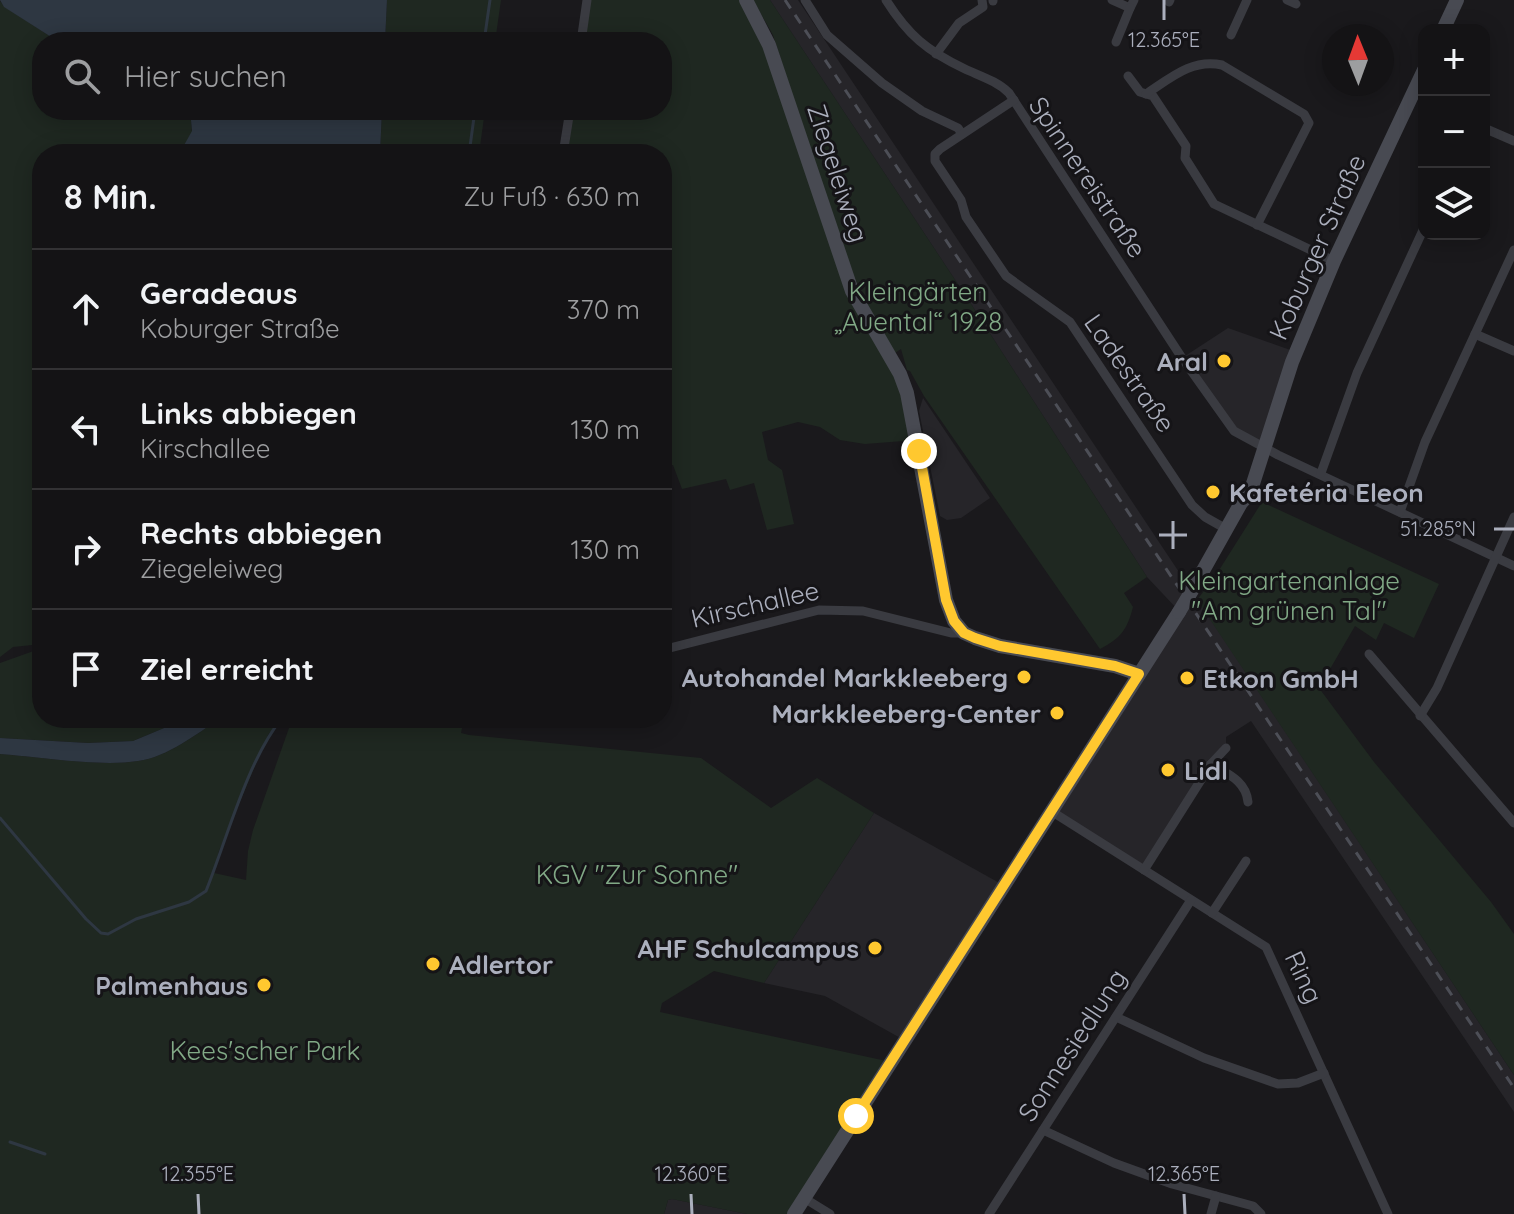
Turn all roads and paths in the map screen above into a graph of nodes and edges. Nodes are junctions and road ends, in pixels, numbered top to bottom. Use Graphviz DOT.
graph roads {
  1 [pos="587,0"];
  2 [pos="746,0"];
  3 [pos="805,0"];
  4 [pos="886,0"];
  5 [pos="982,0"];
  6 [pos="1112,0"];
  7 [pos="1247,0"];
  8 [pos="1457,0"];
  9 [pos="1132,4"];
  10 [pos="1446,24"];
  11 [pos="582,32"];
  12 [pos="1231,35"];
  13 [pos="1116,42"];
  14 [pos="936,54"];
  15 [pos="1128,76"];
  16 [pos="1418,83"];
  17 [pos="1146,94"];
  18 [pos="1014,100"];
  19 [pos="568,120"];
  20 [pos="1490,131"];
  21 [pos="962,134"];
  22 [pos="1514,141"];
  23 [pos="565,144"];
  24 [pos="1257,225"];
  25 [pos="1418,240"];
  26 [pos="1514,250"];
  27 [pos="1334,261"];
  28 [pos="1475,334"];
  29 [pos="1514,351"];
  30 [pos="1263,447"];
  31 [pos="1321,473"];
  32 [pos="1400,512"];
  33 [pos="1514,517"];
  34 [pos="1228,530"];
  35 [pos="1496,557"];
  36 [pos="1514,566"];
  37 [pos="964,633"];
  38 [pos="672,647"];
  39 [pos="1369,654"];
  40 [pos="1139,674"];
  41 [pos="1420,716"];
  42 [pos="1226,748"];
  43 [pos="1211,764"];
  44 [pos="1248,802"];
  45 [pos="1051,811"];
  46 [pos="1514,823"];
  47 [pos="1246,861"];
  48 [pos="1144,870"];
  49 [pos="1191,900"];
  50 [pos="1212,913"];
  51 [pos="1116,1017"];
  52 [pos="1324,1073"];
  53 [pos="1043,1130"];
  54 [pos="1216,1196"];
  55 [pos="804,1198"];
  56 [pos="794,1214"];
  57 [pos="830,1214"];
  58 [pos="989,1214"];
  59 [pos="1211,1214"];
  60 [pos="1261,1214"];
  61 [pos="1388,1214"];
  1 -- 11 [label="street"];
  2 -- 37 [label="main road, Ziegeleiweg"];
  3 -- 21 [label="street"];
  4 -- 14 [label="street"];
  5 -- 14 [label="street"];
  6 -- 9 [label="street"];
  7 -- 12 [label="street"];
  8 -- 10 [label="main road"];
  9 -- 13 [label="street"];
  14 -- 18 [label="street"];
  15 -- 17 [label="street"];
  16 -- 27 [label="main road, Koburger Straße"];
  17 -- 24 [label="street"];
  17 -- 24 [label="street"];
  18 -- 21 [label="street, Spinnereistraße"];
  18 -- 30 [label="street, Spinnereistraße"];
  19 -- 23 [label="street"];
  20 -- 22 [label="street"];
  21 -- 34 [label="street, Ladestraße"];
  24 -- 27 [label="street"];
  25 -- 31 [label="street"];
  26 -- 28 [label="street"];
  27 -- 30 [label="main road, Koburger Straße"];
  28 -- 29 [label="street"];
  28 -- 32 [label="street"];
  30 -- 31 [label="street, Spinnereistraße"];
  30 -- 34 [label="main road, Koburger Straße"];
  31 -- 32 [label="street, Spinnereistraße"];
  32 -- 35 [label="street, Spinnereistraße"];
  33 -- 35 [label="street"];
  34 -- 40 [label="main road, Koburger Straße, bridge"];
  35 -- 36 [label="street, Spinnereistraße"];
  35 -- 41 [label="street"];
  37 -- 38 [label="street, Kirschallee"];
  37 -- 40 [label="main road, Kirschallee"];
  39 -- 41 [label="street"];
  40 -- 45 [label="main road, Koburger Straße"];
  41 -- 46 [label="street"];
  42 -- 43 [label="street"];
  43 -- 44 [label="street"];
  43 -- 48 [label="street"];
  45 -- 48 [label="street, Ring"];
  45 -- 55 [label="main road, Koburger Straße"];
  47 -- 50 [label="street"];
  48 -- 49 [label="street, Ring"];
  49 -- 50 [label="street, Ring"];
  49 -- 51 [label="street, Sonnesiedlung"];
  50 -- 52 [label="street, Ring"];
  51 -- 52 [label="street"];
  51 -- 53 [label="street, Sonnesiedlung"];
  52 -- 61 [label="street, Ring"];
  53 -- 54 [label="street"];
  53 -- 58 [label="street, Sonnesiedlung"];
  54 -- 59 [label="street"];
  54 -- 60 [label="street"];
  55 -- 56 [label="main road, Koburger Straße"];
  55 -- 57 [label="street"];
}
